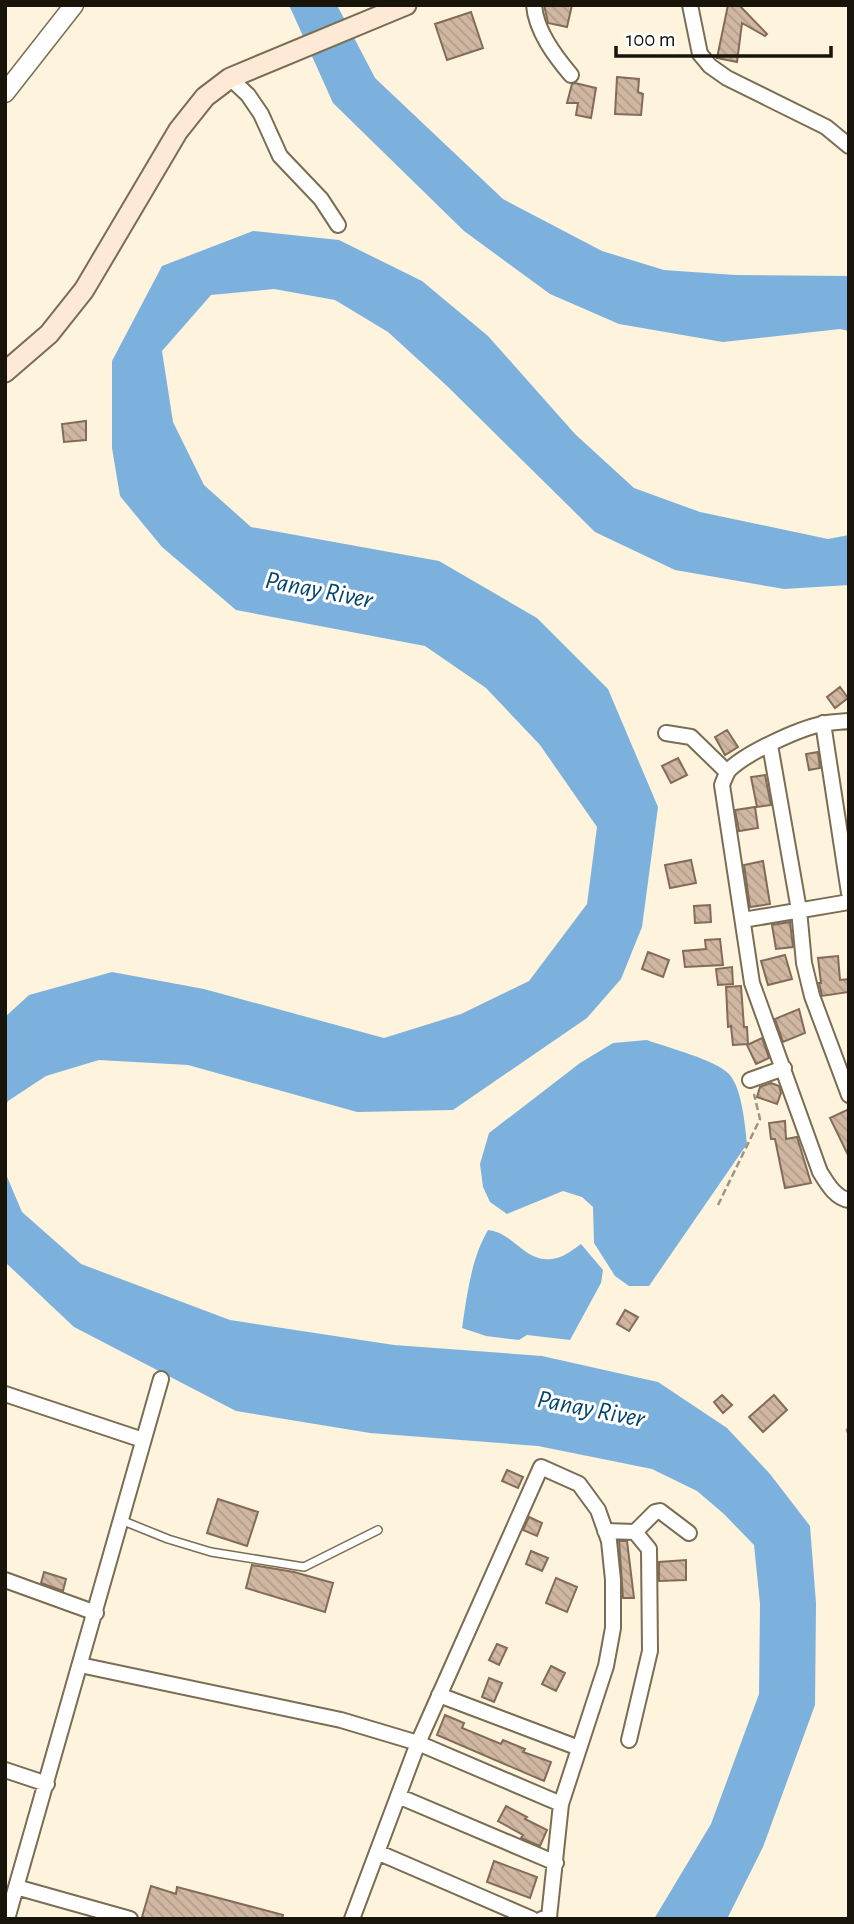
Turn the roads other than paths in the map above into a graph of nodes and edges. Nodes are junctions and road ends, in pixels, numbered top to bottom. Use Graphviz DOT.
graph roads {
  1 [pos="74,5"];
  2 [pos="406,5"];
  3 [pos="534,5"];
  4 [pos="690,5"];
  5 [pos="571,75"];
  6 [pos="230,78"];
  7 [pos="5,93"];
  8 [pos="849,146"];
  9 [pos="338,225"];
  10 [pos="5,372"];
  11 [pos="849,721"];
  12 [pos="823,723"];
  13 [pos="666,733"];
  14 [pos="770,745"];
  15 [pos="727,772"];
  16 [pos="849,893"];
  17 [pos="849,902"];
  18 [pos="799,910"];
  19 [pos="743,920"];
  20 [pos="783,1068"];
  21 [pos="750,1080"];
  22 [pos="849,1095"];
  23 [pos="849,1200"];
  24 [pos="161,1379"];
  25 [pos="5,1394"];
  26 [pos="143,1440"];
  27 [pos="121,1520"];
  28 [pos="378,1530"];
  29 [pos="606,1531"];
  30 [pos="635,1532"];
  31 [pos="689,1533"];
  32 [pos="5,1580"];
  33 [pos="96,1614"];
  34 [pos="80,1665"];
  35 [pos="439,1695"];
  36 [pos="629,1740"];
  37 [pos="418,1744"];
  38 [pos="579,1748"];
  39 [pos="5,1770"];
  40 [pos="47,1784"];
  41 [pos="398,1797"];
  42 [pos="561,1804"];
  43 [pos="377,1852"];
  44 [pos="556,1863"];
  45 [pos="16,1887"];
  46 [pos="7,1919"];
  47 [pos="130,1919"];
  48 [pos="352,1919"];
  49 [pos="532,1919"];
  50 [pos="542,1919"];
  1 -- 7 [label="street"];
  2 -- 6 [label="main road"];
  3 -- 5 [label="street"];
  4 -- 8 [label="street"];
  6 -- 9 [label="street"];
  6 -- 10 [label="main road"];
  11 -- 12 [label="street"];
  12 -- 14 [label="street"];
  12 -- 16 [label="street"];
  13 -- 15 [label="street"];
  14 -- 15 [label="street"];
  14 -- 18 [label="street"];
  15 -- 19 [label="street"];
  17 -- 18 [label="street"];
  18 -- 19 [label="street"];
  18 -- 22 [label="street"];
  19 -- 20 [label="street"];
  20 -- 21 [label="street"];
  20 -- 23 [label="street"];
  24 -- 26 [label="street"];
  25 -- 26 [label="street"];
  26 -- 27 [label="street"];
  27 -- 28 [label="lane"];
  27 -- 33 [label="street"];
  29 -- 30 [label="street"];
  29 -- 35 [label="street"];
  29 -- 38 [label="street"];
  30 -- 31 [label="street"];
  30 -- 36 [label="street"];
  32 -- 33 [label="street"];
  33 -- 34 [label="street"];
  34 -- 37 [label="street"];
  34 -- 40 [label="street"];
  35 -- 37 [label="street"];
  35 -- 38 [label="street"];
  37 -- 41 [label="street"];
  37 -- 42 [label="street"];
  38 -- 42 [label="street"];
  39 -- 40 [label="street"];
  40 -- 45 [label="street"];
  41 -- 43 [label="street"];
  41 -- 44 [label="street"];
  42 -- 44 [label="street"];
  43 -- 48 [label="street"];
  43 -- 49 [label="street"];
  44 -- 50 [label="street"];
  45 -- 46 [label="street"];
  45 -- 47 [label="street"];
}
